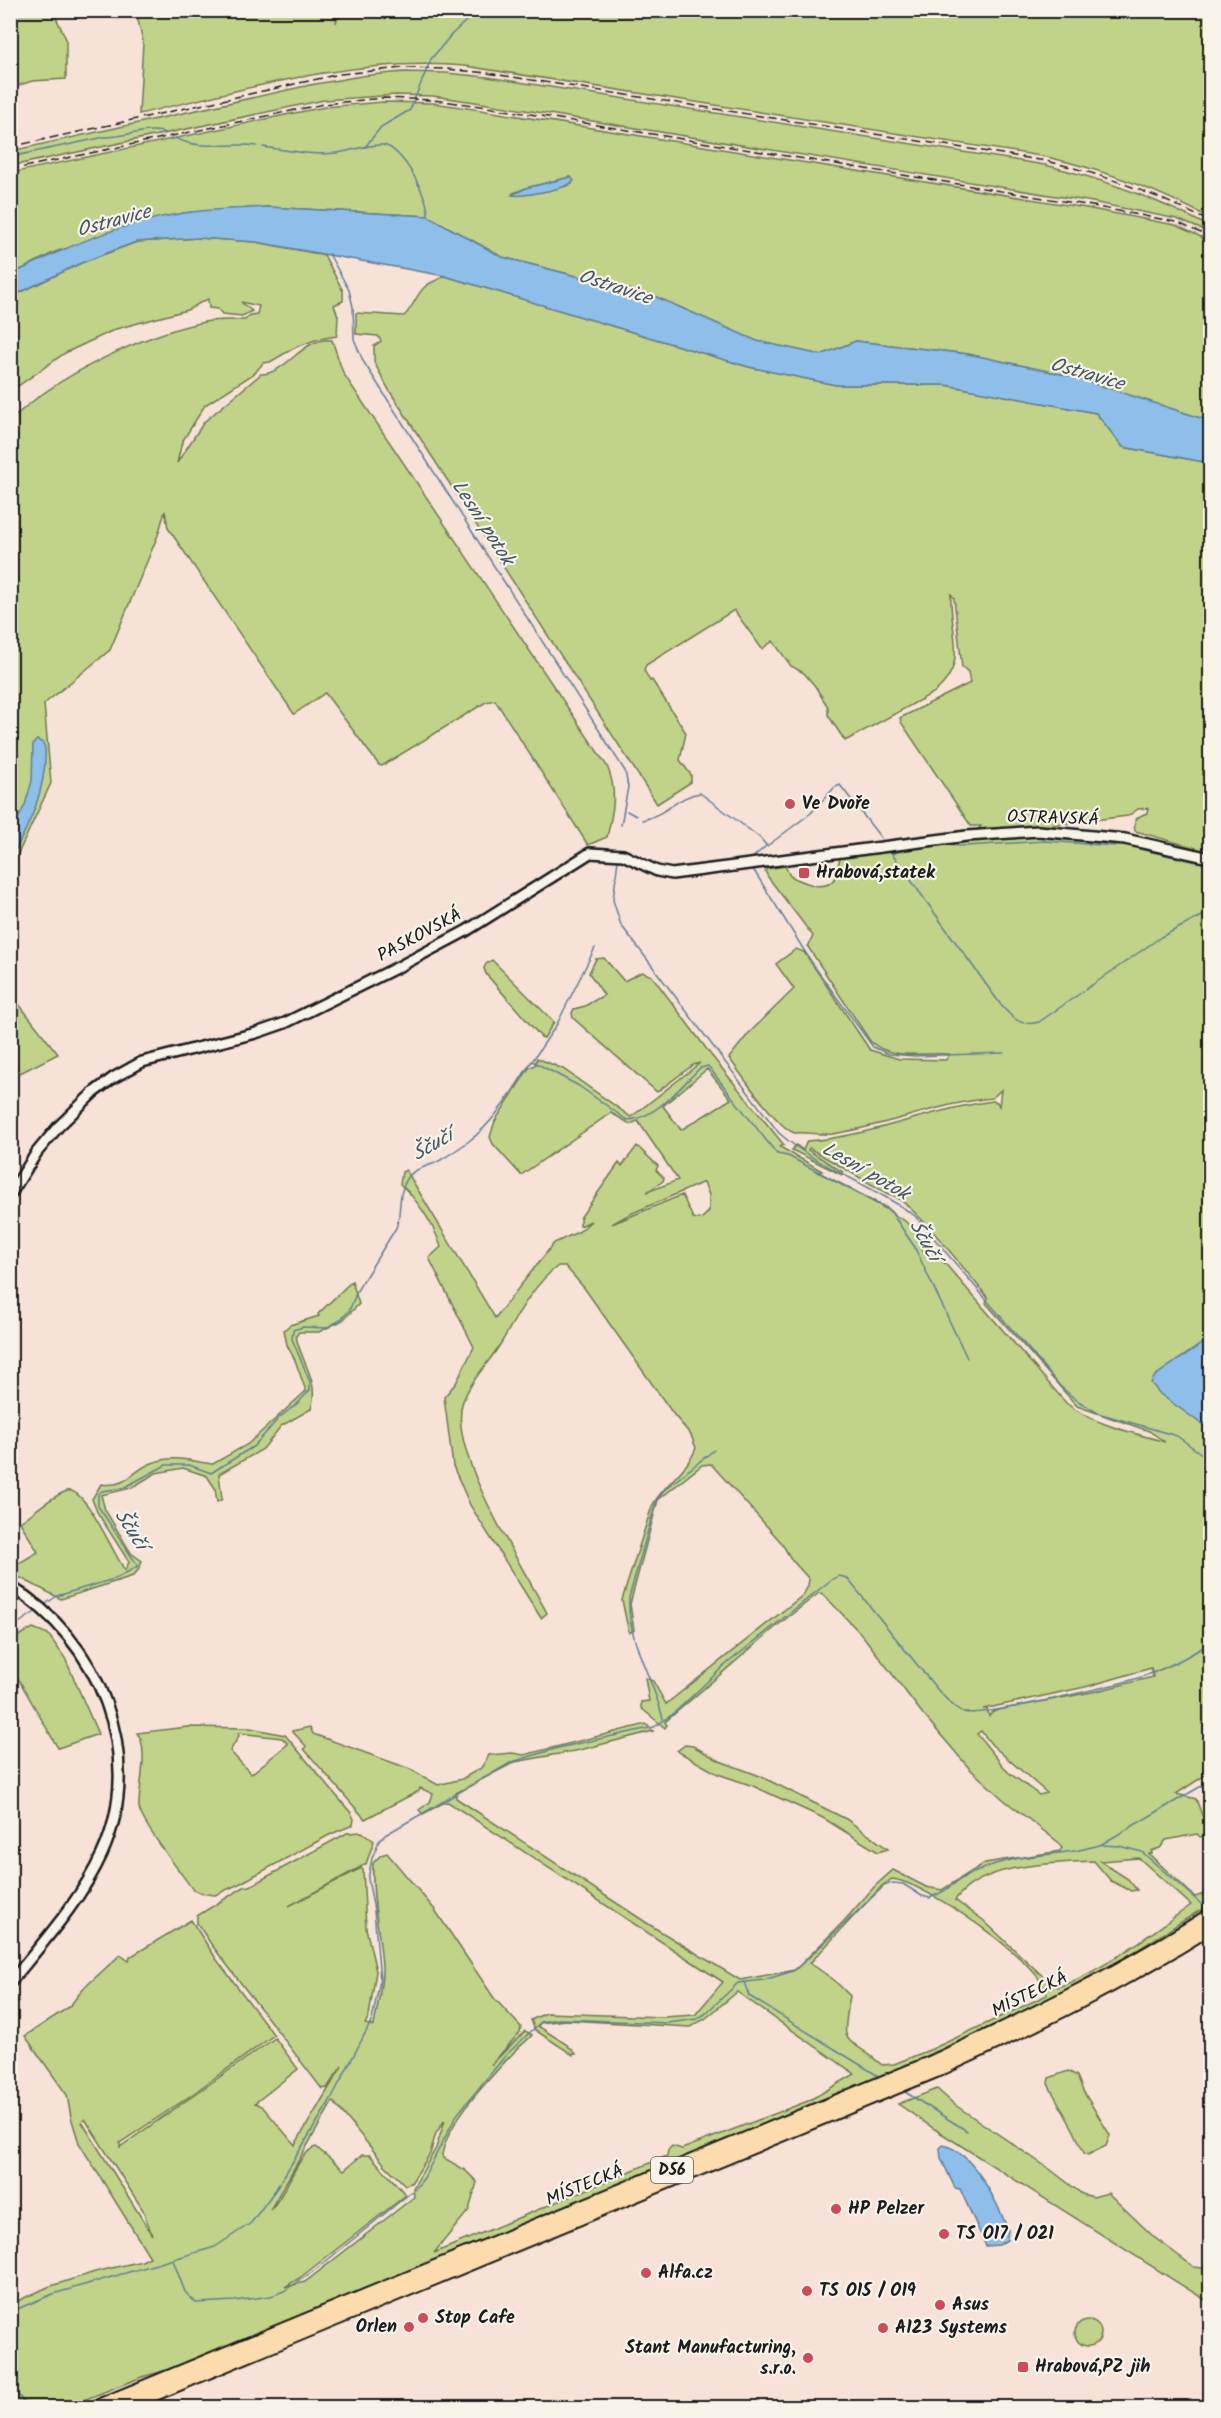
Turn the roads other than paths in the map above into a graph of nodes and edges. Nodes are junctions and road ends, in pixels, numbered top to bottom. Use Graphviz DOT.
graph roads {
  1 [pos="893,845"];
  2 [pos="1210,858"];
  3 [pos="10,1195"];
  4 [pos="10,1586"];
  5 [pos="1210,1916"];
  6 [pos="1210,1928"];
  7 [pos="10,1983"];
  8 [pos="93,2408"];
  9 [pos="120,2408"];
  1 -- 2 [label="street, OSTRAVSKÁ"];
  1 -- 3 [label="street, PASKOVSKÁ"];
  4 -- 7 [label="street"];
  5 -- 8 [label="highway, MÍSTECKÁ / D56"];
  6 -- 9 [label="highway, MÍSTECKÁ / D56"];
}
